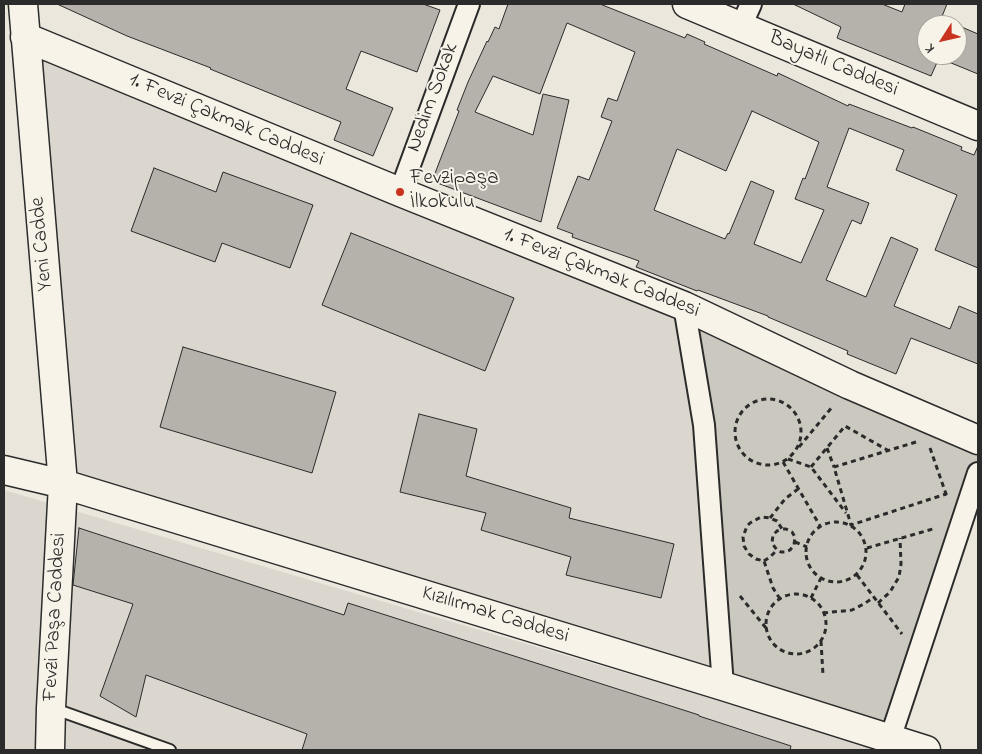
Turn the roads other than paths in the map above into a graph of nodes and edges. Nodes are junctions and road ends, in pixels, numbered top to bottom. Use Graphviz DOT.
graph roads {
  1 [pos="23,4"];
  2 [pos="469,4"];
  3 [pos="687,4"];
  4 [pos="746,15"];
  5 [pos="25,37"];
  6 [pos="978,126"];
  7 [pos="400,192"];
  8 [pos="684,306"];
  9 [pos="978,440"];
  10 [pos="4,470"];
  11 [pos="978,473"];
  12 [pos="63,484"];
  13 [pos="723,686"];
  14 [pos="51,708"];
  15 [pos="890,739"];
  16 [pos="50,750"];
  17 [pos="170,750"];
  18 [pos="926,750"];
  1 -- 5 [label="street, Yeni Cadde"];
  2 -- 7 [label="street, Nedim Sokak"];
  3 -- 4 [label="street, Bayatlı Caddesi"];
  4 -- 6 [label="street, Bayatlı Caddesi"];
  5 -- 7 [label="street, 1. Fevzi Çakmak Caddesi"];
  5 -- 12 [label="street, Yeni Cadde"];
  7 -- 8 [label="street, 1. Fevzi Çakmak Caddesi"];
  8 -- 9 [label="street, 1. Fevzi Çakmak Caddesi"];
  8 -- 13 [label="street"];
  10 -- 12 [label="street, Kızılırmak Caddesi"];
  11 -- 15 [label="street"];
  12 -- 13 [label="street, Kızılırmak Caddesi"];
  12 -- 14 [label="street, Fevzi Paşa Caddesi"];
  13 -- 15 [label="street, Kızılırmak Caddesi"];
  14 -- 16 [label="street, Fevzi Paşa Caddesi"];
  14 -- 17 [label="lane"];
  15 -- 18 [label="street, Kızılırmak Caddesi"];
}
